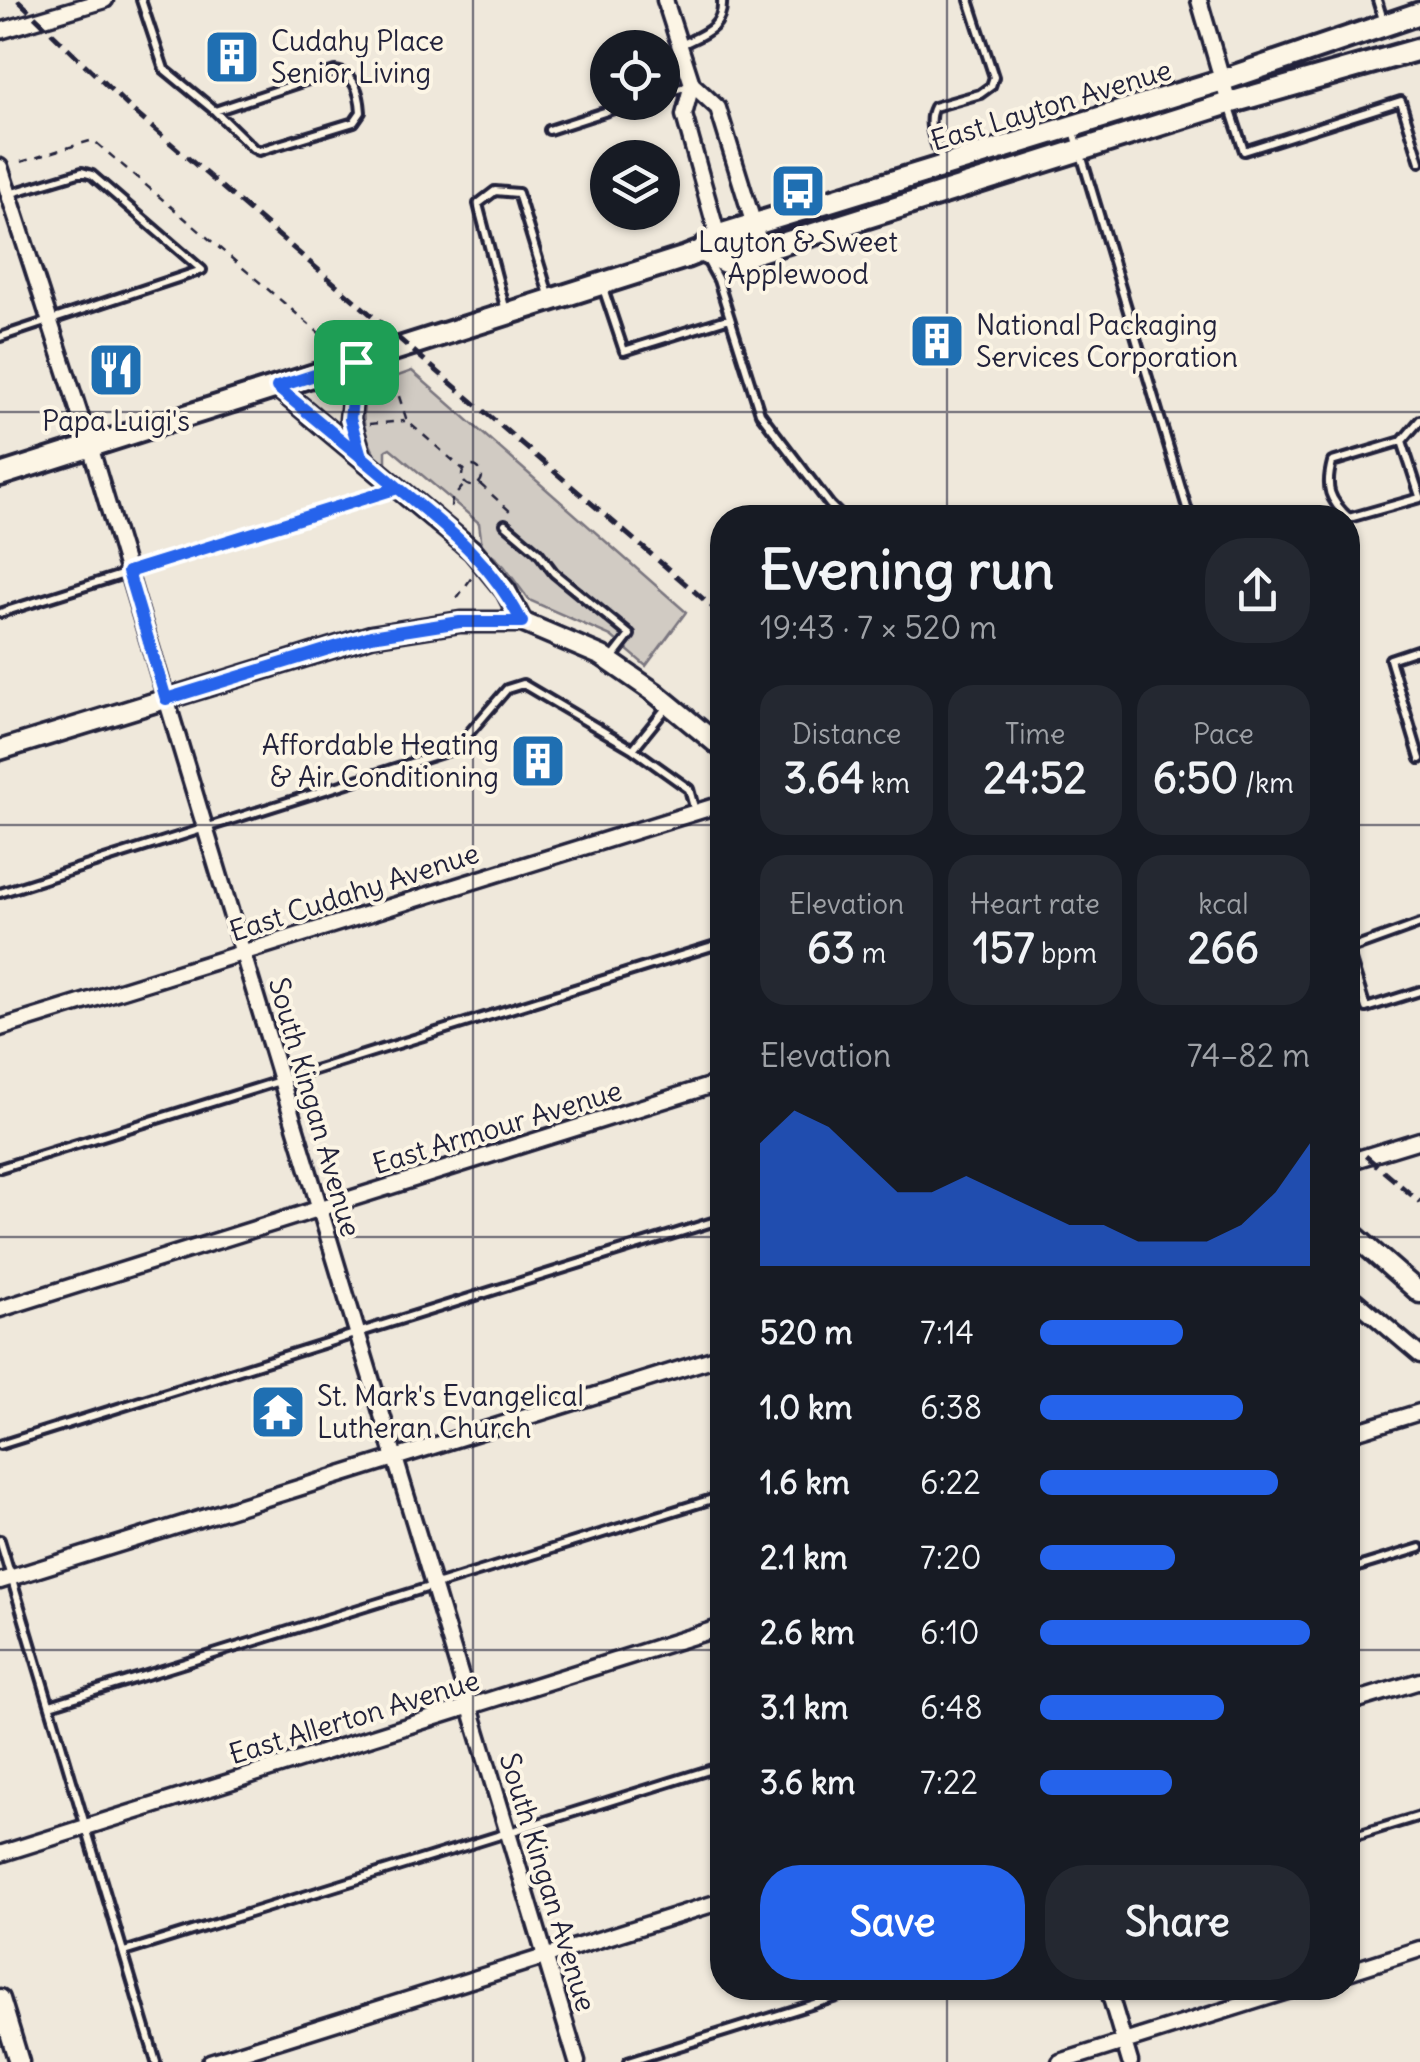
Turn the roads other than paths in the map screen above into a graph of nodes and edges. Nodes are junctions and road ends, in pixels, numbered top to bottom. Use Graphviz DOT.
graph roads {
  1 [pos="105,0"];
  2 [pos="141,0"];
  3 [pos="665,0"];
  4 [pos="722,0"];
  5 [pos="970,0"];
  6 [pos="1199,0"];
  7 [pos="1377,0"];
  8 [pos="1420,13"];
  9 [pos="1385,25"];
  10 [pos="675,30"];
  11 [pos="0,31"];
  12 [pos="680,45"];
  13 [pos="1420,49"];
  14 [pos="1222,80"];
  15 [pos="692,84"];
  16 [pos="680,88"];
  17 [pos="1229,104"];
  18 [pos="215,110"];
  19 [pos="590,117"];
  20 [pos="1073,127"];
  21 [pos="549,130"];
  22 [pos="1080,151"];
  23 [pos="1420,162"];
  24 [pos="0,167"];
  25 [pos="944,167"];
  26 [pos="4,195"];
  27 [pos="756,225"];
  28 [pos="709,244"];
  29 [pos="762,251"];
  30 [pos="602,284"];
  31 [pos="551,300"];
  32 [pos="506,312"];
  33 [pos="730,318"];
  34 [pos="49,322"];
  35 [pos="0,337"];
  36 [pos="356,362"];
  37 [pos="277,387"];
  38 [pos="1420,420"];
  39 [pos="1402,441"];
  40 [pos="90,446"];
  41 [pos="361,456"];
  42 [pos="0,475"];
  43 [pos="398,488"];
  44 [pos="1420,497"];
  45 [pos="833,505"];
  46 [pos="1186,505"];
  47 [pos="1334,505"];
  48 [pos="1360,515"];
  49 [pos="505,524"];
  50 [pos="128,572"];
  51 [pos="0,613"];
  52 [pos="522,622"];
  53 [pos="1420,649"];
  54 [pos="610,662"];
  55 [pos="166,699"];
  56 [pos="669,705"];
  57 [pos="710,738"];
  58 [pos="464,739"];
  59 [pos="458,748"];
  60 [pos="633,749"];
  61 [pos="0,750"];
  62 [pos="1420,760"];
  63 [pos="710,808"];
  64 [pos="696,812"];
  65 [pos="205,828"];
  66 [pos="0,893"];
  67 [pos="1420,924"];
  68 [pos="1360,946"];
  69 [pos="710,947"];
  70 [pos="243,953"];
  71 [pos="1360,989"];
  72 [pos="1420,991"];
  73 [pos="0,1028"];
  74 [pos="280,1080"];
  75 [pos="710,1086"];
  76 [pos="1420,1140"];
  77 [pos="1360,1158"];
  78 [pos="0,1168"];
  79 [pos="318,1210"];
  80 [pos="710,1223"];
  81 [pos="1360,1240"];
  82 [pos="1420,1293"];
  83 [pos="1360,1304"];
  84 [pos="0,1309"];
  85 [pos="357,1336"];
  86 [pos="1420,1355"];
  87 [pos="710,1360"];
  88 [pos="1420,1412"];
  89 [pos="1360,1430"];
  90 [pos="0,1445"];
  91 [pos="394,1458"];
  92 [pos="710,1500"];
  93 [pos="0,1540"];
  94 [pos="1420,1548"];
  95 [pos="1360,1566"];
  96 [pos="6,1579"];
  97 [pos="432,1587"];
  98 [pos="710,1631"];
  99 [pos="1420,1681"];
  100 [pos="1360,1700"];
  101 [pos="50,1706"];
  102 [pos="468,1707"];
  103 [pos="710,1770"];
  104 [pos="1420,1816"];
  105 [pos="88,1827"];
  106 [pos="506,1832"];
  107 [pos="1360,1834"];
  108 [pos="0,1854"];
  109 [pos="710,1905"];
  110 [pos="1420,1949"];
  111 [pos="124,1952"];
  112 [pos="546,1958"];
  113 [pos="1360,1968"];
  114 [pos="0,1999"];
  115 [pos="827,2000"];
  116 [pos="1112,2000"];
  117 [pos="1259,2000"];
  118 [pos="1124,2042"];
  119 [pos="19,2062"];
  120 [pos="156,2062"];
  121 [pos="210,2062"];
  122 [pos="577,2062"];
  123 [pos="628,2062"];
  124 [pos="1060,2062"];
  125 [pos="1130,2062"];
  1 -- 11 [label="street"];
  2 -- 18 [label="lane"];
  3 -- 10 [label="street"];
  4 -- 12 [label="lane"];
  5 -- 25 [label="lane"];
  6 -- 14 [label="street"];
  7 -- 9 [label="lane"];
  8 -- 9 [label="main road, East Layton Avenue"];
  9 -- 14 [label="main road, East Layton Avenue"];
  12 -- 15 [label="street"];
  13 -- 17 [label="main road, East Layton Avenue"];
  14 -- 17 [label="street"];
  14 -- 20 [label="main road, East Layton Avenue"];
  15 -- 16 [label="lane"];
  15 -- 27 [label="street"];
  15 -- 28 [label="street"];
  17 -- 22 [label="main road, East Layton Avenue"];
  17 -- 23 [label="lane"];
  18 -- 18 [label="lane"];
  19 -- 21 [label="lane"];
  20 -- 22 [label="lane"];
  20 -- 25 [label="main road, East Layton Avenue"];
  22 -- 29 [label="main road, East Layton Avenue"];
  22 -- 46 [label="lane"];
  24 -- 26 [label="street, South Kingan Avenue"];
  25 -- 27 [label="main road, East Layton Avenue"];
  26 -- 34 [label="street, South Kingan Avenue"];
  26 -- 34 [label="lane"];
  27 -- 28 [label="main road, East Layton Avenue"];
  27 -- 29 [label="street"];
  28 -- 29 [label="main road, East Layton Avenue"];
  28 -- 30 [label="main road, East Layton Avenue"];
  28 -- 33 [label="lane"];
  30 -- 31 [label="main road, East Layton Avenue"];
  30 -- 33 [label="lane"];
  31 -- 32 [label="main road, East Layton Avenue"];
  31 -- 32 [label="lane"];
  32 -- 36 [label="main road, East Layton Avenue"];
  33 -- 45 [label="lane"];
  34 -- 35 [label="lane"];
  34 -- 40 [label="street, South Kingan Avenue"];
  36 -- 37 [label="main road, East Layton Avenue"];
  36 -- 41 [label="street"];
  37 -- 40 [label="main road, East Layton Avenue"];
  37 -- 41 [label="street"];
  38 -- 39 [label="lane"];
  39 -- 44 [label="lane"];
  39 -- 47 [label="lane"];
  40 -- 42 [label="main road, East Layton Avenue"];
  40 -- 50 [label="street, South Kingan Avenue"];
  41 -- 43 [label="street"];
  43 -- 50 [label="lane"];
  43 -- 52 [label="street"];
  44 -- 48 [label="lane"];
  49 -- 54 [label="lane"];
  50 -- 51 [label="lane"];
  50 -- 55 [label="street, South Kingan Avenue"];
  52 -- 54 [label="street"];
  52 -- 55 [label="street"];
  53 -- 62 [label="lane"];
  54 -- 56 [label="street"];
  55 -- 61 [label="street"];
  55 -- 65 [label="street, South Kingan Avenue"];
  56 -- 57 [label="street"];
  56 -- 60 [label="lane"];
  58 -- 60 [label="lane"];
  59 -- 65 [label="lane"];
  60 -- 64 [label="lane"];
  63 -- 64 [label="street, East Cudahy Avenue"];
  64 -- 70 [label="street, East Cudahy Avenue"];
  65 -- 66 [label="lane"];
  65 -- 70 [label="street, South Kingan Avenue"];
  67 -- 68 [label="lane"];
  69 -- 74 [label="lane"];
  70 -- 73 [label="street, East Cudahy Avenue"];
  70 -- 74 [label="street, South Kingan Avenue"];
  71 -- 72 [label="lane"];
  74 -- 78 [label="lane"];
  74 -- 79 [label="street, South Kingan Avenue"];
  75 -- 79 [label="street, East Armour Avenue"];
  76 -- 77 [label="street"];
  79 -- 84 [label="street, East Armour Avenue"];
  79 -- 85 [label="street, South Kingan Avenue"];
  80 -- 85 [label="lane"];
  81 -- 82 [label="street"];
  83 -- 86 [label="street"];
  85 -- 90 [label="lane"];
  85 -- 91 [label="street, South Kingan Avenue"];
  87 -- 91 [label="street"];
  88 -- 89 [label="street"];
  91 -- 96 [label="street"];
  91 -- 97 [label="street, South Kingan Avenue"];
  92 -- 97 [label="lane"];
  93 -- 96 [label="lane"];
  94 -- 95 [label="lane"];
  96 -- 101 [label="lane"];
  97 -- 101 [label="lane"];
  97 -- 102 [label="street, South Kingan Avenue"];
  98 -- 102 [label="street, East Allerton Avenue"];
  99 -- 100 [label="street"];
  101 -- 105 [label="lane"];
  102 -- 105 [label="street, East Allerton Avenue"];
  102 -- 106 [label="street, South Kingan Avenue"];
  103 -- 106 [label="lane"];
  104 -- 107 [label="lane"];
  105 -- 108 [label="street, East Allerton Avenue"];
  105 -- 111 [label="lane"];
  106 -- 111 [label="lane"];
  106 -- 112 [label="street, South Kingan Avenue"];
  109 -- 112 [label="street"];
  110 -- 113 [label="street"];
  111 -- 120 [label="lane"];
  112 -- 121 [label="street"];
  112 -- 122 [label="street, South Kingan Avenue"];
  114 -- 119 [label="street"];
  115 -- 123 [label="lane"];
  116 -- 118 [label="street"];
  117 -- 118 [label="street"];
  118 -- 124 [label="street"];
  118 -- 125 [label="street"];
}
